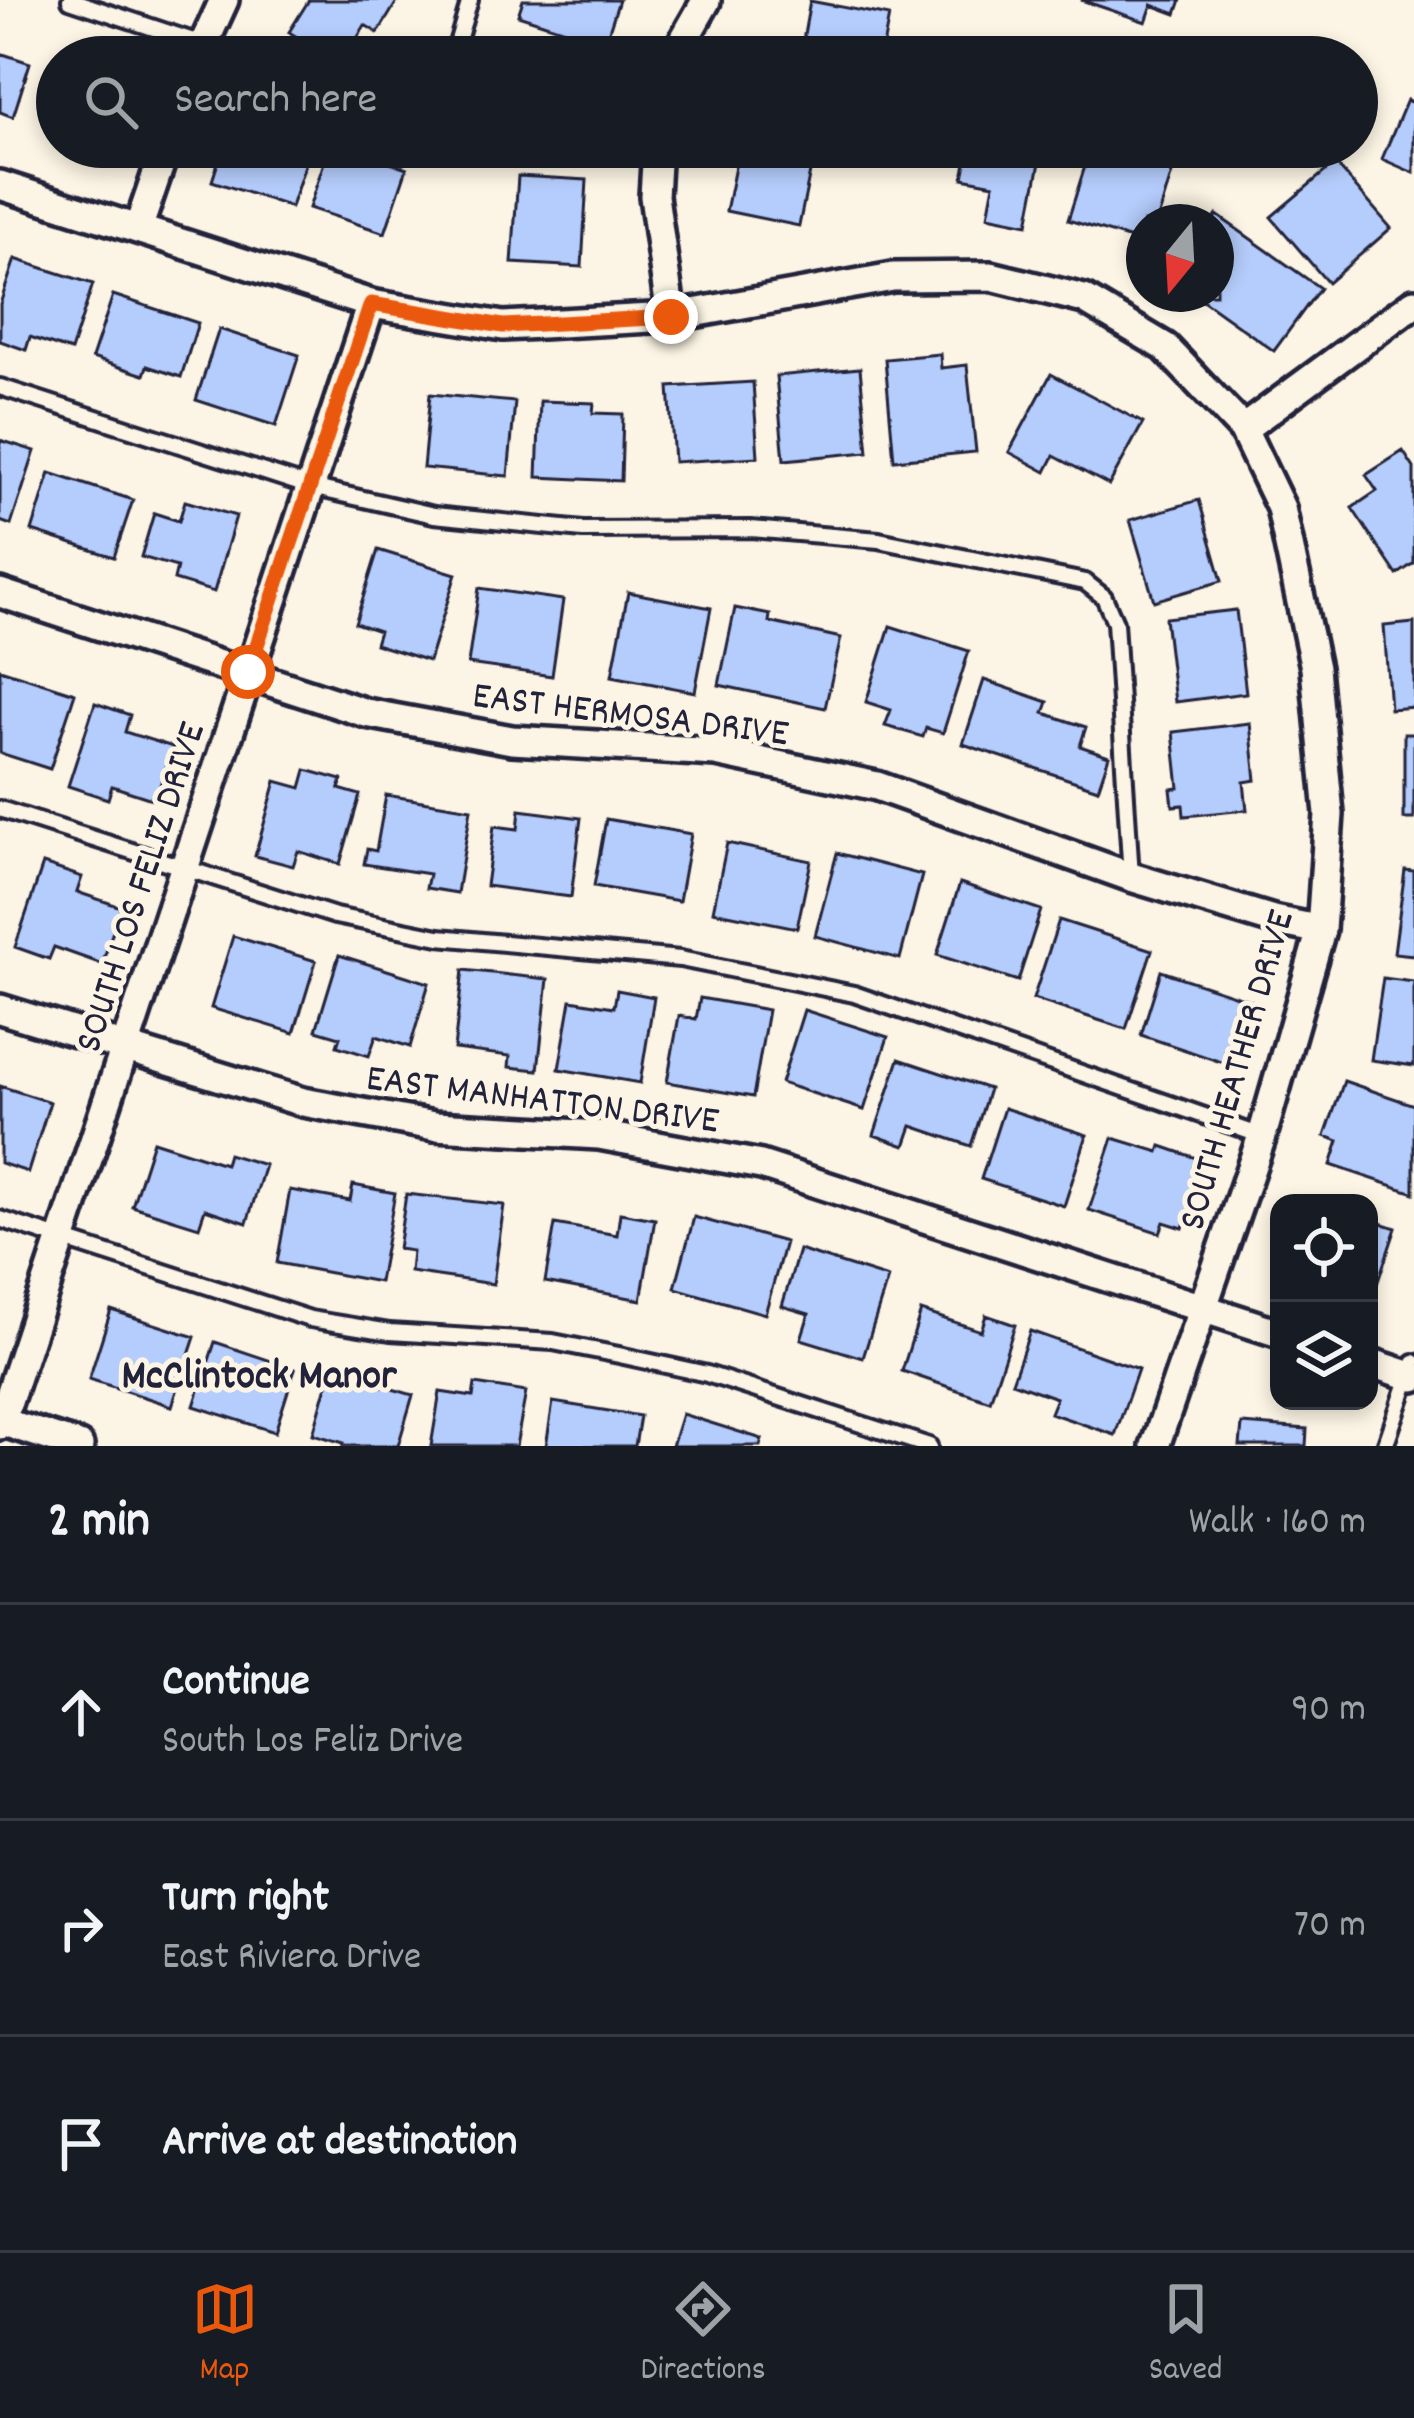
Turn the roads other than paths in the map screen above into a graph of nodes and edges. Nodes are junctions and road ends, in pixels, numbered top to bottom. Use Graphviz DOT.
graph roads {
  1 [pos="70,0"];
  2 [pos="224,0"];
  3 [pos="470,0"];
  4 [pos="706,1"];
  5 [pos="164,36"];
  6 [pos="207,36"];
  7 [pos="459,36"];
  8 [pos="686,36"];
  9 [pos="159,168"];
  10 [pos="656,168"];
  11 [pos="0,185"];
  12 [pos="138,229"];
  13 [pos="1414,303"];
  14 [pos="371,304"];
  15 [pos="671,317"];
  16 [pos="0,387"];
  17 [pos="1244,429"];
  18 [pos="310,487"];
  19 [pos="0,593"];
  20 [pos="248,672"];
  21 [pos="0,809"];
  22 [pos="183,868"];
  23 [pos="1131,877"];
  24 [pos="1321,930"];
  25 [pos="0,1009"];
  26 [pos="124,1049"];
  27 [pos="1262,1136"];
  28 [pos="0,1219"];
  29 [pos="63,1240"];
  30 [pos="1200,1308"];
  31 [pos="1270,1331"];
  32 [pos="1378,1365"];
  33 [pos="1412,1372"];
  34 [pos="0,1423"];
  35 [pos="80,1446"];
  36 [pos="929,1446"];
  37 [pos="1155,1446"];
  38 [pos="1385,1446"];
  1 -- 5 [label="lane"];
  2 -- 6 [label="street"];
  3 -- 7 [label="lane"];
  4 -- 8 [label="street"];
  9 -- 12 [label="street"];
  10 -- 15 [label="street"];
  11 -- 12 [label="street, SOUTH HEATHER DRIVE"];
  12 -- 14 [label="street, SOUTH HEATHER DRIVE"];
  13 -- 17 [label="street"];
  14 -- 15 [label="street, SOUTH HEATHER DRIVE"];
  14 -- 18 [label="street, SOUTH LOS FELIZ DRIVE"];
  15 -- 17 [label="street, SOUTH HEATHER DRIVE"];
  16 -- 18 [label="lane"];
  17 -- 24 [label="street, SOUTH HEATHER DRIVE"];
  18 -- 20 [label="street, SOUTH LOS FELIZ DRIVE"];
  18 -- 23 [label="lane"];
  19 -- 20 [label="street, EAST HERMOSA DRIVE"];
  20 -- 22 [label="street, SOUTH LOS FELIZ DRIVE"];
  20 -- 23 [label="street, EAST HERMOSA DRIVE"];
  21 -- 22 [label="lane"];
  22 -- 26 [label="street, SOUTH LOS FELIZ DRIVE"];
  22 -- 27 [label="lane"];
  23 -- 24 [label="street, EAST HERMOSA DRIVE"];
  24 -- 27 [label="street, SOUTH HEATHER DRIVE"];
  25 -- 26 [label="street, EAST MANHATTON DRIVE"];
  26 -- 29 [label="street, SOUTH LOS FELIZ DRIVE"];
  26 -- 30 [label="street, EAST MANHATTON DRIVE"];
  27 -- 30 [label="street, SOUTH HEATHER DRIVE"];
  28 -- 29 [label="lane"];
  29 -- 34 [label="street, SOUTH LOS FELIZ DRIVE"];
  29 -- 36 [label="lane"];
  30 -- 31 [label="street, EAST MANHATTON DRIVE"];
  30 -- 37 [label="street, SOUTH HEATHER DRIVE"];
  32 -- 33 [label="street"];
  33 -- 38 [label="lane"];
  34 -- 35 [label="street"];
}
